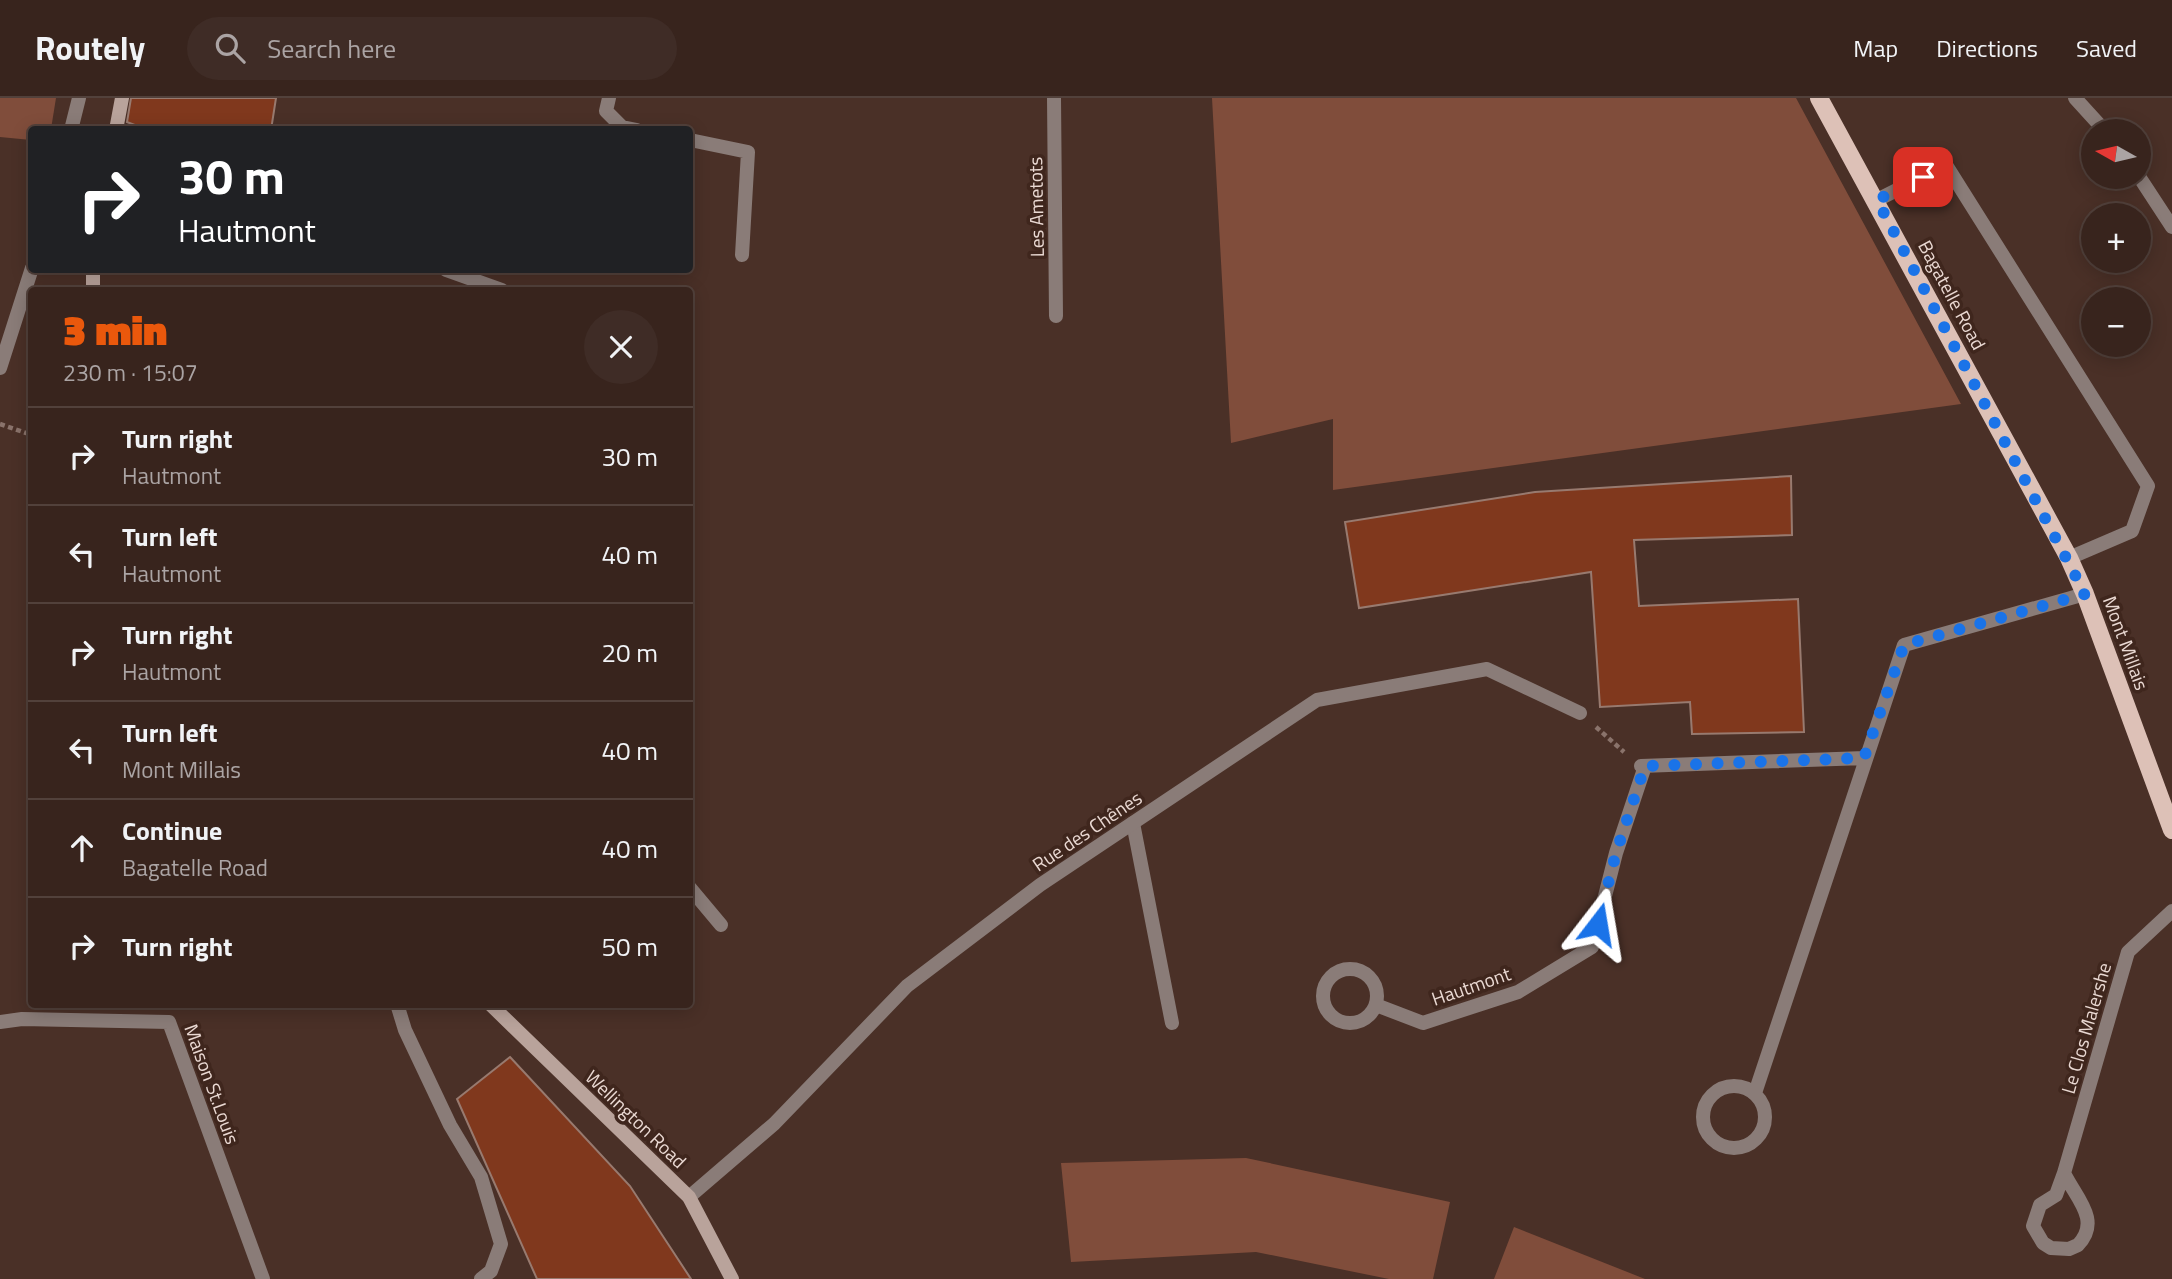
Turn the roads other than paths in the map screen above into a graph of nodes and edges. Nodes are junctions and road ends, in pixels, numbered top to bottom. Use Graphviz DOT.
graph roads {
  1 [pos="79,98"];
  2 [pos="122,98"];
  3 [pos="609,98"];
  4 [pos="1054,98"];
  5 [pos="1819,98"];
  6 [pos="2075,98"];
  7 [pos="2094,119"];
  8 [pos="72,126"];
  9 [pos="117,126"];
  10 [pos="621,126"];
  11 [pos="693,141"];
  12 [pos="2147,189"];
  13 [pos="1877,200"];
  14 [pos="2172,227"];
  15 [pos="742,255"];
  16 [pos="30,273"];
  17 [pos="454,273"];
  18 [pos="494,287"];
  19 [pos="1056,316"];
  20 [pos="0,368"];
  21 [pos="1986,403"];
  22 [pos="2069,558"];
  23 [pos="2085,594"];
  24 [pos="1580,713"];
  25 [pos="1864,758"];
  26 [pos="1133,823"];
  27 [pos="2172,830"];
  28 [pos="693,892"];
  29 [pos="2172,911"];
  30 [pos="721,925"];
  31 [pos="1376,1005"];
  32 [pos="398,1008"];
  33 [pos="494,1008"];
  34 [pos="0,1022"];
  35 [pos="1172,1023"];
  36 [pos="1755,1093"];
  37 [pos="2064,1173"];
  38 [pos="689,1197"];
  39 [pos="263,1279"];
  40 [pos="481,1279"];
  41 [pos="732,1279"];
  1 -- 8 [label="street"];
  2 -- 9 [label="main road"];
  3 -- 10 [label="street"];
  4 -- 19 [label="street, Les Ametots"];
  5 -- 13 [label="main road, Bagatelle Road"];
  6 -- 7 [label="street"];
  11 -- 15 [label="street"];
  12 -- 14 [label="street"];
  13 -- 21 [label="main road, Bagatelle Road"];
  13 -- 22 [label="street"];
  16 -- 20 [label="street"];
  17 -- 18 [label="street"];
  21 -- 22 [label="main road, Mont Millais"];
  22 -- 23 [label="main road, Mont Millais"];
  23 -- 25 [label="street"];
  23 -- 27 [label="main road, Mont Millais"];
  24 -- 26 [label="street, Rue des Chênes"];
  25 -- 31 [label="street, Hautmont"];
  25 -- 36 [label="street"];
  26 -- 35 [label="street"];
  26 -- 38 [label="street, Rue des Chênes"];
  28 -- 30 [label="street"];
  29 -- 37 [label="street, Le Clos Malershe"];
  32 -- 40 [label="street"];
  33 -- 38 [label="main road, Wellington Road"];
  34 -- 39 [label="street, Maison St.Louis"];
  36 -- 36 [label="street"];
  37 -- 37 [label="street, Le Clos Malershe"];
  38 -- 41 [label="main road, Wellington Road"];
}
